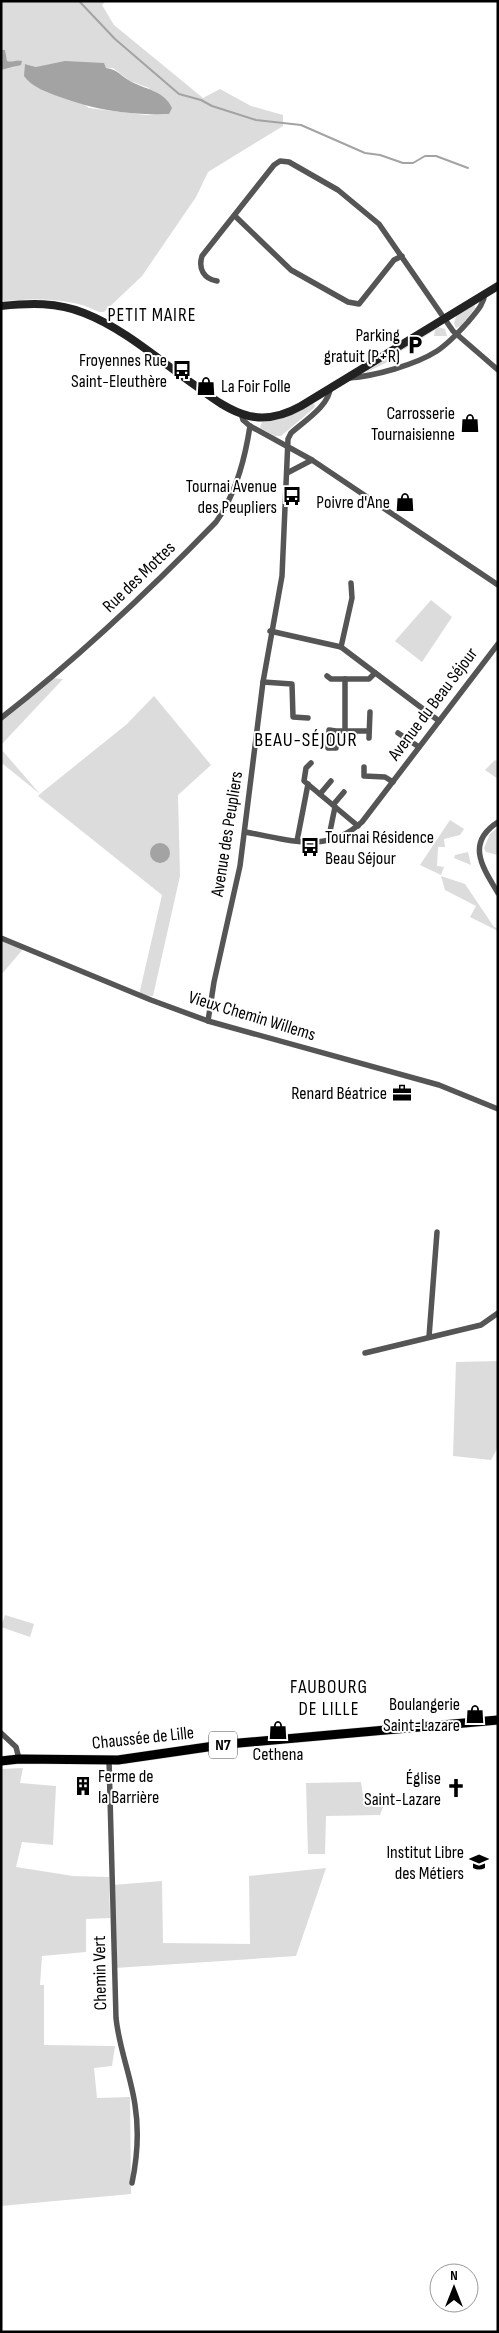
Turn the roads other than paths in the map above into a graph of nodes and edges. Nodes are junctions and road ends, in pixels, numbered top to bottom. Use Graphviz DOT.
graph roads {
  1 [pos="235,216"];
  2 [pos="402,256"];
  3 [pos="217,281"];
  4 [pos="498,286"];
  5 [pos="485,293"];
  6 [pos="1,306"];
  7 [pos="444,318"];
  8 [pos="456,334"];
  9 [pos="498,370"];
  10 [pos="347,378"];
  11 [pos="330,388"];
  12 [pos="241,413"];
  13 [pos="250,426"];
  14 [pos="289,446"];
  15 [pos="312,460"];
  16 [pos="288,473"];
  17 [pos="351,583"];
  18 [pos="498,585"];
  19 [pos="270,632"];
  20 [pos="498,644"];
  21 [pos="341,647"];
  22 [pos="376,672"];
  23 [pos="327,676"];
  24 [pos="345,679"];
  25 [pos="263,682"];
  26 [pos="370,712"];
  27 [pos="1,718"];
  28 [pos="308,718"];
  29 [pos="439,721"];
  30 [pos="336,730"];
  31 [pos="345,730"];
  32 [pos="398,734"];
  33 [pos="418,747"];
  34 [pos="311,763"];
  35 [pos="364,767"];
  36 [pos="331,781"];
  37 [pos="393,782"];
  38 [pos="308,784"];
  39 [pos="344,792"];
  40 [pos="320,794"];
  41 [pos="334,806"];
  42 [pos="498,822"];
  43 [pos="358,826"];
  44 [pos="245,832"];
  45 [pos="297,841"];
  46 [pos="328,841"];
  47 [pos="498,893"];
  48 [pos="1,938"];
  49 [pos="208,1021"];
  50 [pos="498,1109"];
  51 [pos="437,1232"];
  52 [pos="498,1313"];
  53 [pos="429,1337"];
  54 [pos="365,1353"];
  55 [pos="498,1720"];
  56 [pos="1,1733"];
  57 [pos="19,1759"];
  58 [pos="109,1760"];
  59 [pos="1,1761"];
  60 [pos="132,2183"];
  1 -- 2 [label="street"];
  1 -- 2 [label="street"];
  1 -- 3 [label="street"];
  2 -- 7 [label="street"];
  4 -- 5 [label="main road"];
  5 -- 7 [label="main road"];
  5 -- 8 [label="street"];
  6 -- 12 [label="main road"];
  7 -- 8 [label="street"];
  7 -- 10 [label="main road"];
  8 -- 9 [label="street"];
  8 -- 10 [label="street"];
  10 -- 11 [label="main road"];
  11 -- 12 [label="main road"];
  11 -- 14 [label="street, Avenue des Peupliers"];
  12 -- 13 [label="street"];
  13 -- 14 [label="street"];
  13 -- 27 [label="street, Rue des Mottes"];
  14 -- 15 [label="street"];
  14 -- 16 [label="street, Avenue des Peupliers"];
  15 -- 16 [label="street"];
  15 -- 18 [label="street"];
  16 -- 19 [label="street, Avenue des Peupliers"];
  17 -- 21 [label="street"];
  19 -- 21 [label="street"];
  19 -- 25 [label="street, Avenue des Peupliers"];
  20 -- 29 [label="street, Avenue du Beau Séjour"];
  21 -- 22 [label="street"];
  22 -- 24 [label="street"];
  22 -- 29 [label="street"];
  23 -- 24 [label="street"];
  24 -- 31 [label="street"];
  25 -- 28 [label="street"];
  25 -- 44 [label="street, Avenue des Peupliers"];
  26 -- 31 [label="street"];
  29 -- 33 [label="street, Avenue du Beau Séjour"];
  30 -- 31 [label="street"];
  32 -- 33 [label="street"];
  33 -- 37 [label="street, Avenue du Beau Séjour"];
  34 -- 38 [label="street"];
  35 -- 37 [label="street, Avenue du Beau Séjour"];
  36 -- 40 [label="street"];
  37 -- 43 [label="street, Avenue du Beau Séjour"];
  38 -- 40 [label="street"];
  38 -- 45 [label="street"];
  39 -- 41 [label="street"];
  40 -- 41 [label="street"];
  41 -- 43 [label="street"];
  41 -- 46 [label="street"];
  42 -- 47 [label="street"];
  43 -- 46 [label="street, Avenue du Beau Séjour"];
  44 -- 45 [label="street, Avenue du Beau Séjour"];
  44 -- 49 [label="street, Avenue des Peupliers"];
  45 -- 46 [label="street, Avenue du Beau Séjour"];
  48 -- 49 [label="street, Vieux Chemin Willems"];
  49 -- 50 [label="street, Vieux Chemin Willems"];
  51 -- 53 [label="street"];
  52 -- 53 [label="street"];
  53 -- 54 [label="street"];
  55 -- 58 [label="main road, Chaussée de Lille / N7"];
  56 -- 57 [label="street"];
  57 -- 58 [label="main road, Chaussée de Lille / N7"];
  57 -- 59 [label="main road, Chaussée de Lille / N7"];
  58 -- 60 [label="street, Chemin Vert"];
}
